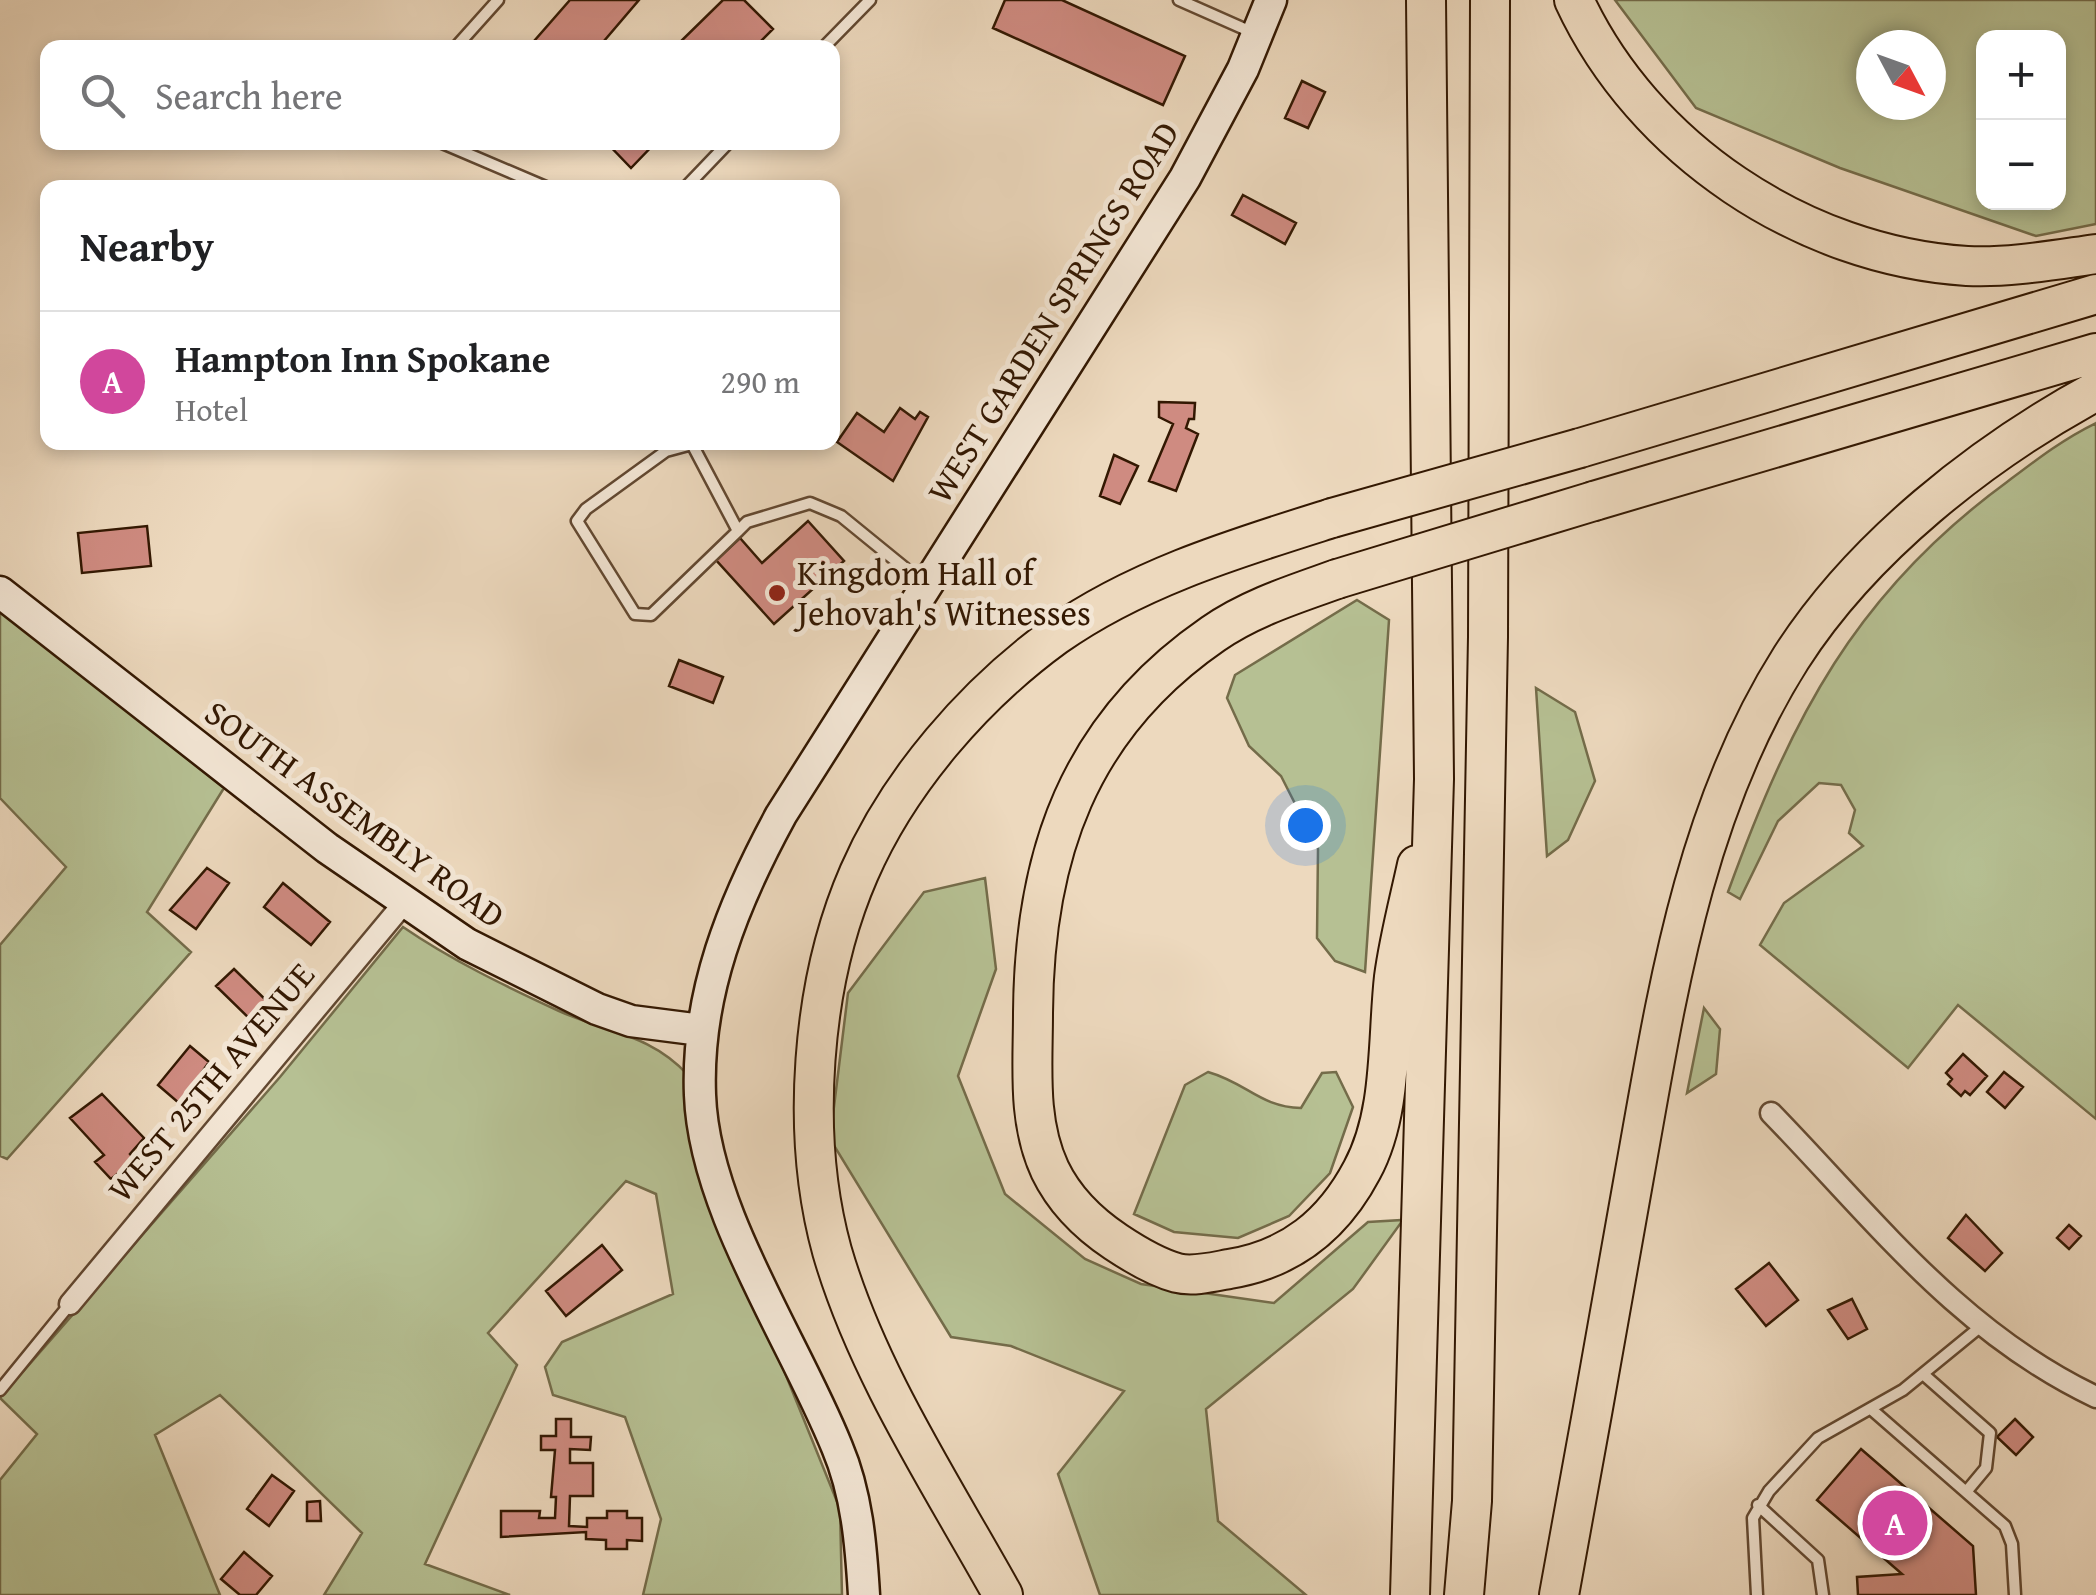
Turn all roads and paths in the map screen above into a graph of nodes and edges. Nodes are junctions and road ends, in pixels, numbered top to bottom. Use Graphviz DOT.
graph roads {
  1 [pos="498,0"];
  2 [pos="870,0"];
  3 [pos="1179,0"];
  4 [pos="1271,0"];
  5 [pos="1426,0"];
  6 [pos="1490,0"];
  7 [pos="1574,0"];
  8 [pos="1257,35"];
  9 [pos="463,40"];
  10 [pos="831,40"];
  11 [pos="459,150"];
  12 [pos="721,150"];
  13 [pos="529,180"];
  14 [pos="693,180"];
  15 [pos="2096,254"];
  16 [pos="2096,294"];
  17 [pos="2096,353"];
  18 [pos="2096,391"];
  19 [pos="666,450"];
  20 [pos="695,450"];
  21 [pos="738,531"];
  22 [pos="927,585"];
  23 [pos="0,592"];
  24 [pos="1434,780"];
  25 [pos="404,904"];
  26 [pos="701,1030"];
  27 [pos="1771,1113"];
  28 [pos="70,1304"];
  29 [pos="1980,1327"];
  30 [pos="1924,1374"];
  31 [pos="0,1390"];
  32 [pos="2096,1397"];
  33 [pos="1870,1409"];
  34 [pos="1966,1492"];
  35 [pos="1758,1505"];
  36 [pos="864,1595"];
  37 [pos="1003,1595"];
  38 [pos="1410,1595"];
  39 [pos="1464,1595"];
  40 [pos="1559,1595"];
  41 [pos="1757,1595"];
  42 [pos="1823,1595"];
  43 [pos="2015,1595"];
  1 -- 9 [label="lane"];
  2 -- 10 [label="lane"];
  3 -- 8 [label="lane"];
  4 -- 8 [label="street, WEST GARDEN SPRINGS ROAD"];
  5 -- 24 [label="highway"];
  6 -- 39 [label="highway"];
  7 -- 15 [label="highway"];
  8 -- 22 [label="street, WEST GARDEN SPRINGS ROAD"];
  11 -- 13 [label="lane"];
  12 -- 14 [label="lane"];
  16 -- 37 [label="highway, bridge"];
  17 -- 24 [label="highway, bridge"];
  18 -- 40 [label="highway"];
  19 -- 21 [label="lane"];
  20 -- 21 [label="lane"];
  21 -- 22 [label="lane"];
  22 -- 26 [label="street, WEST GARDEN SPRINGS ROAD"];
  23 -- 25 [label="street, SOUTH ASSEMBLY ROAD"];
  24 -- 38 [label="highway"];
  25 -- 26 [label="street, SOUTH ASSEMBLY ROAD"];
  25 -- 28 [label="street, WEST 25TH AVENUE"];
  26 -- 36 [label="street, WEST GARDEN SPRINGS ROAD"];
  27 -- 29 [label="street"];
  28 -- 31 [label="lane"];
  29 -- 30 [label="lane"];
  29 -- 32 [label="street"];
  30 -- 33 [label="lane"];
  30 -- 34 [label="lane"];
  33 -- 34 [label="lane"];
  33 -- 35 [label="lane"];
  34 -- 43 [label="lane"];
  35 -- 41 [label="lane"];
  35 -- 42 [label="lane"];
}
